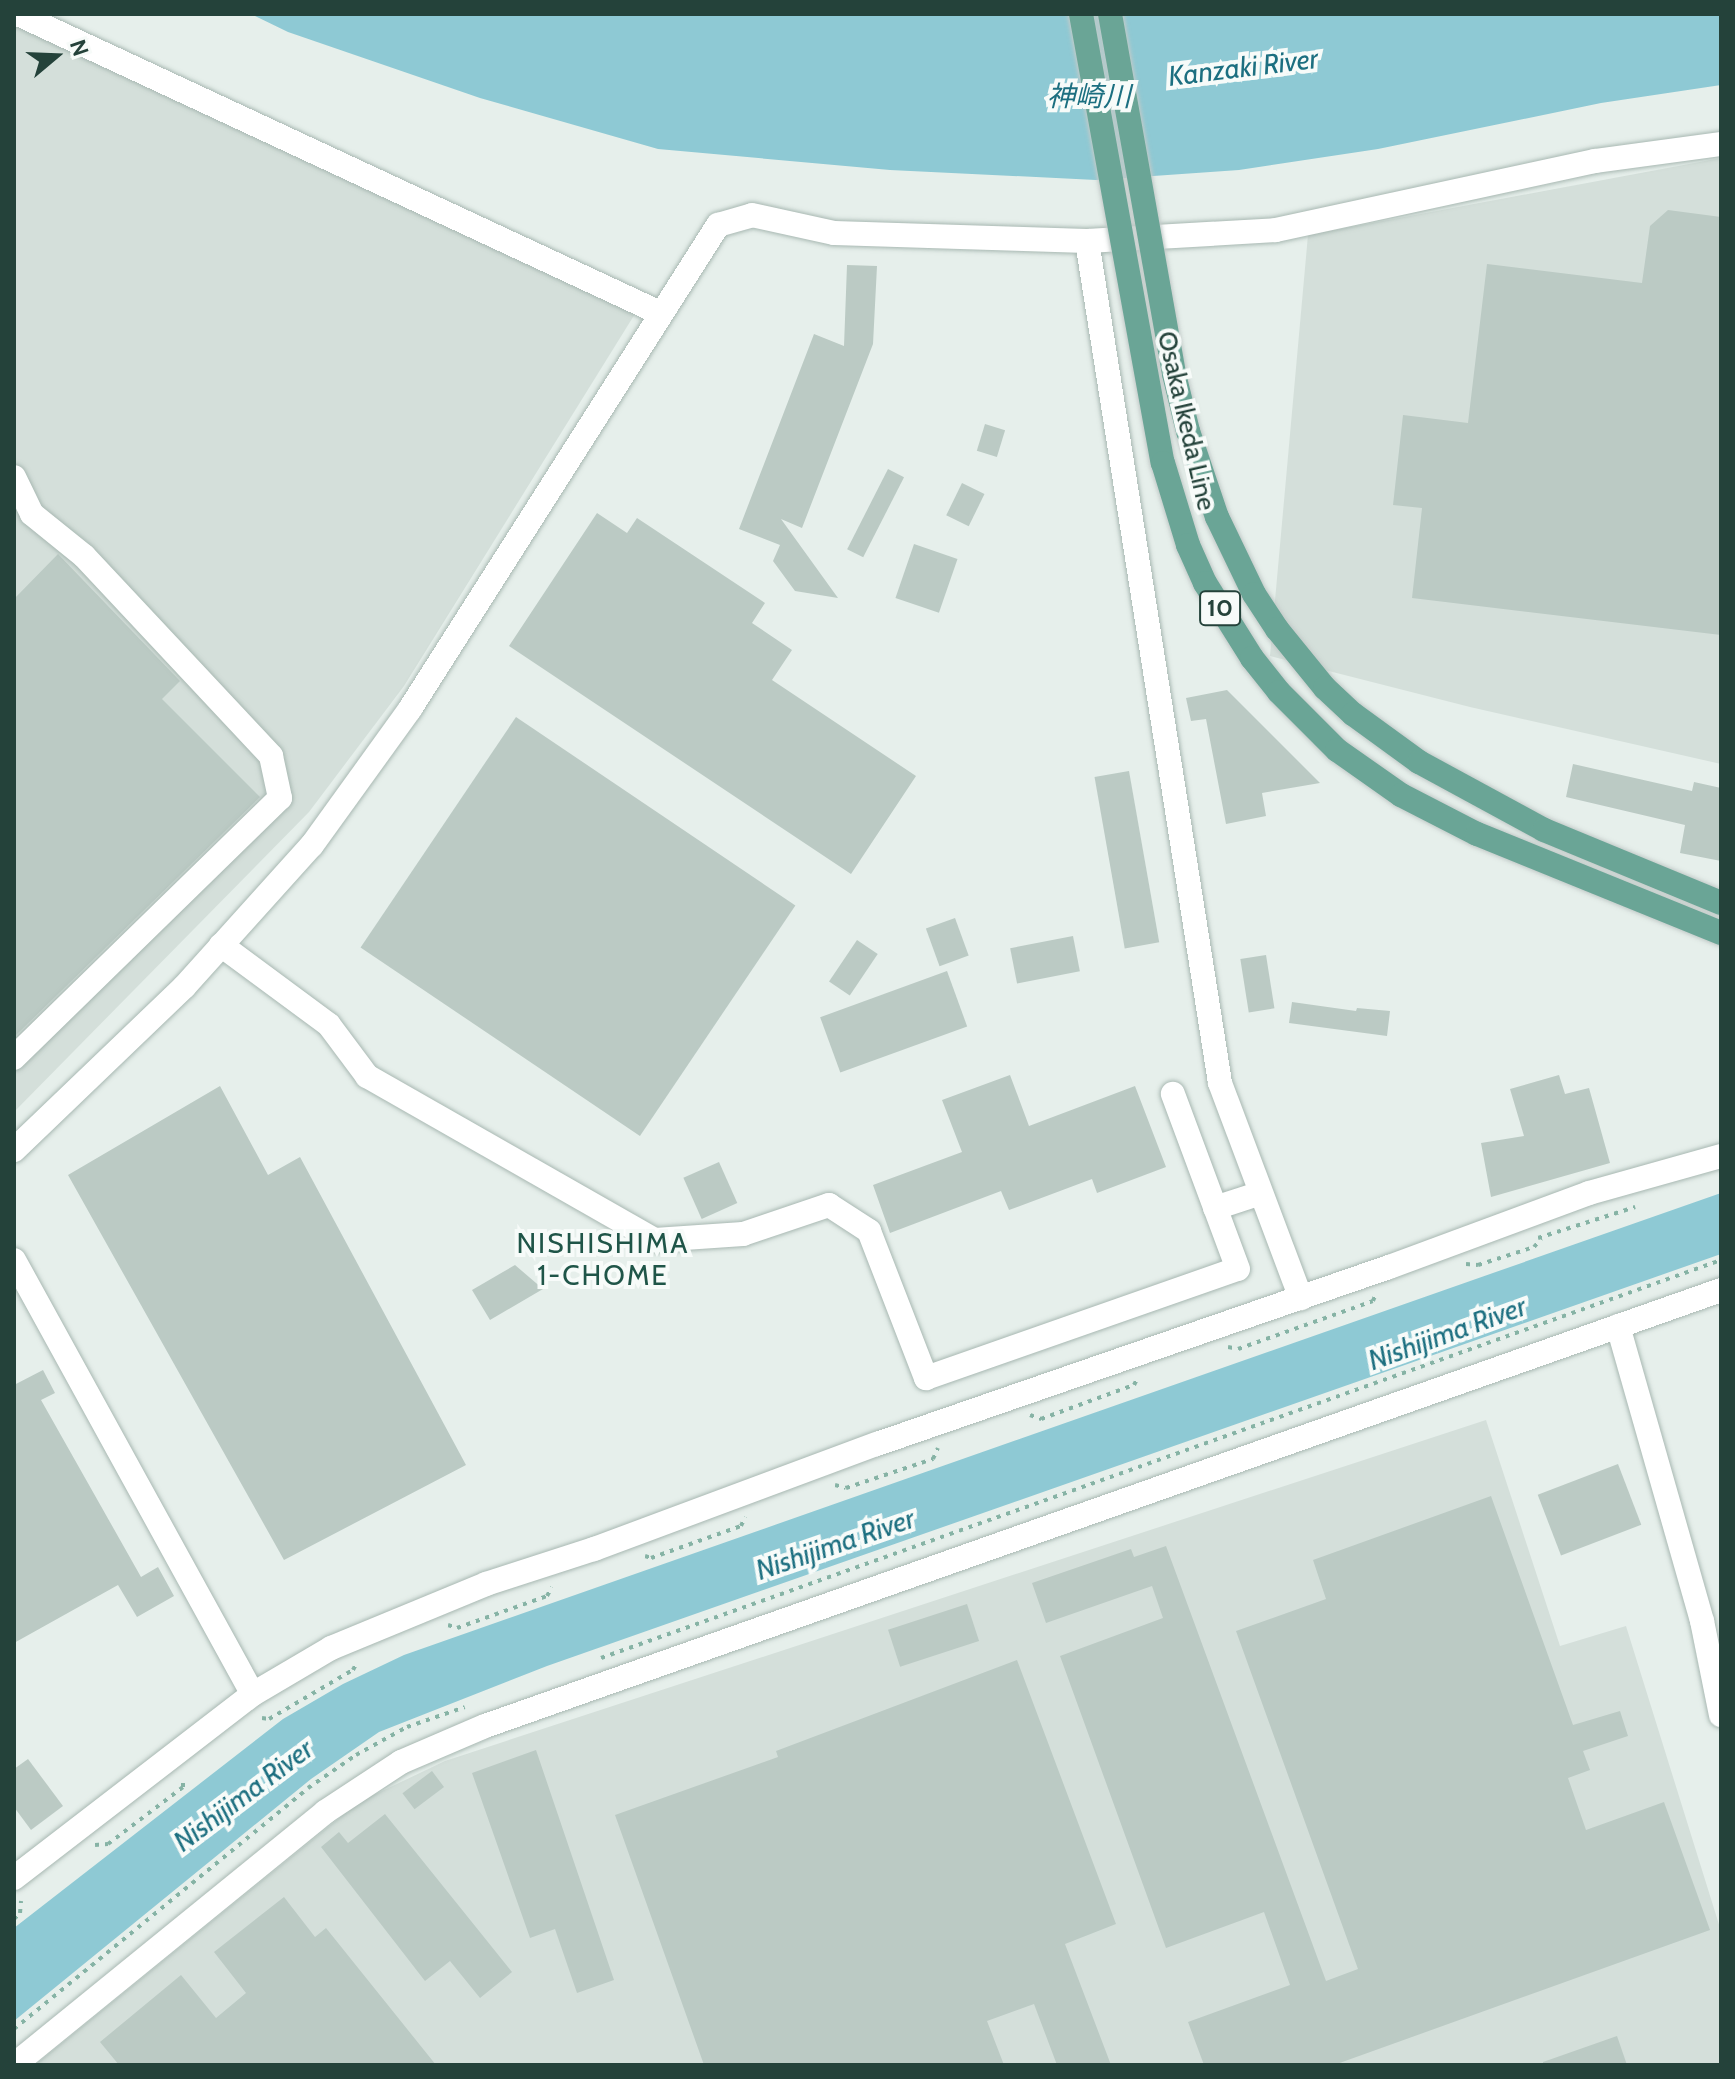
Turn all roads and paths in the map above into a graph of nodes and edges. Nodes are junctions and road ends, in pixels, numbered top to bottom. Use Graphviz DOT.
graph roads {
  1 [pos="18,14"];
  2 [pos="1081,14"];
  3 [pos="1110,14"];
  4 [pos="1721,144"];
  5 [pos="1087,241"];
  6 [pos="660,313"];
  7 [pos="14,477"];
  8 [pos="32,514"];
  9 [pos="14,531"];
  10 [pos="1721,903"];
  11 [pos="1721,933"];
  12 [pos="221,945"];
  13 [pos="14,1058"];
  14 [pos="1173,1094"];
  15 [pos="14,1150"];
  16 [pos="1721,1156"];
  17 [pos="1261,1193"];
  18 [pos="1644,1204"];
  19 [pos="1215,1208"];
  20 [pos="1530,1234"];
  21 [pos="1541,1239"];
  22 [pos="1467,1256"];
  23 [pos="14,1260"];
  24 [pos="1369,1290"];
  25 [pos="1721,1290"];
  26 [pos="1301,1298"];
  27 [pos="1618,1326"];
  28 [pos="1227,1340"];
  29 [pos="1130,1374"];
  30 [pos="1037,1406"];
  31 [pos="928,1446"];
  32 [pos="838,1478"];
  33 [pos="736,1514"];
  34 [pos="637,1554"];
  35 [pos="542,1584"];
  36 [pos="447,1617"];
  37 [pos="346,1659"];
  38 [pos="258,1701"];
  39 [pos="1721,1715"];
  40 [pos="194,1768"];
  41 [pos="173,1777"];
  42 [pos="183,1777"];
  43 [pos="96,1838"];
  44 [pos="23,1890"];
  45 [pos="14,1902"];
  46 [pos="14,1919"];
  47 [pos="14,2065"];
  1 -- 6 [label="street"];
  2 -- 11 [label="main road, Osaka Ikeda Line / 10, bridge"];
  3 -- 10 [label="main road, Osaka Ikeda Line / 10, bridge"];
  4 -- 5 [label="street"];
  5 -- 6 [label="street"];
  5 -- 17 [label="street"];
  6 -- 12 [label="street"];
  7 -- 8 [label="street"];
  8 -- 9 [label="street"];
  8 -- 13 [label="street"];
  12 -- 15 [label="street"];
  12 -- 19 [label="street"];
  14 -- 19 [label="street"];
  16 -- 26 [label="street"];
  17 -- 19 [label="street"];
  17 -- 26 [label="street"];
  18 -- 21 [label="path"];
  20 -- 21 [label="path"];
  21 -- 22 [label="path"];
  23 -- 38 [label="street"];
  24 -- 28 [label="path"];
  25 -- 27 [label="street"];
  26 -- 38 [label="street"];
  27 -- 39 [label="street"];
  27 -- 47 [label="street"];
  29 -- 30 [label="path"];
  31 -- 32 [label="path"];
  33 -- 34 [label="path"];
  35 -- 36 [label="path"];
  37 -- 38 [label="path"];
  38 -- 44 [label="street"];
  40 -- 42 [label="path"];
  41 -- 42 [label="path"];
  42 -- 43 [label="path"];
  44 -- 45 [label="path"];
  44 -- 46 [label="path"];
}
